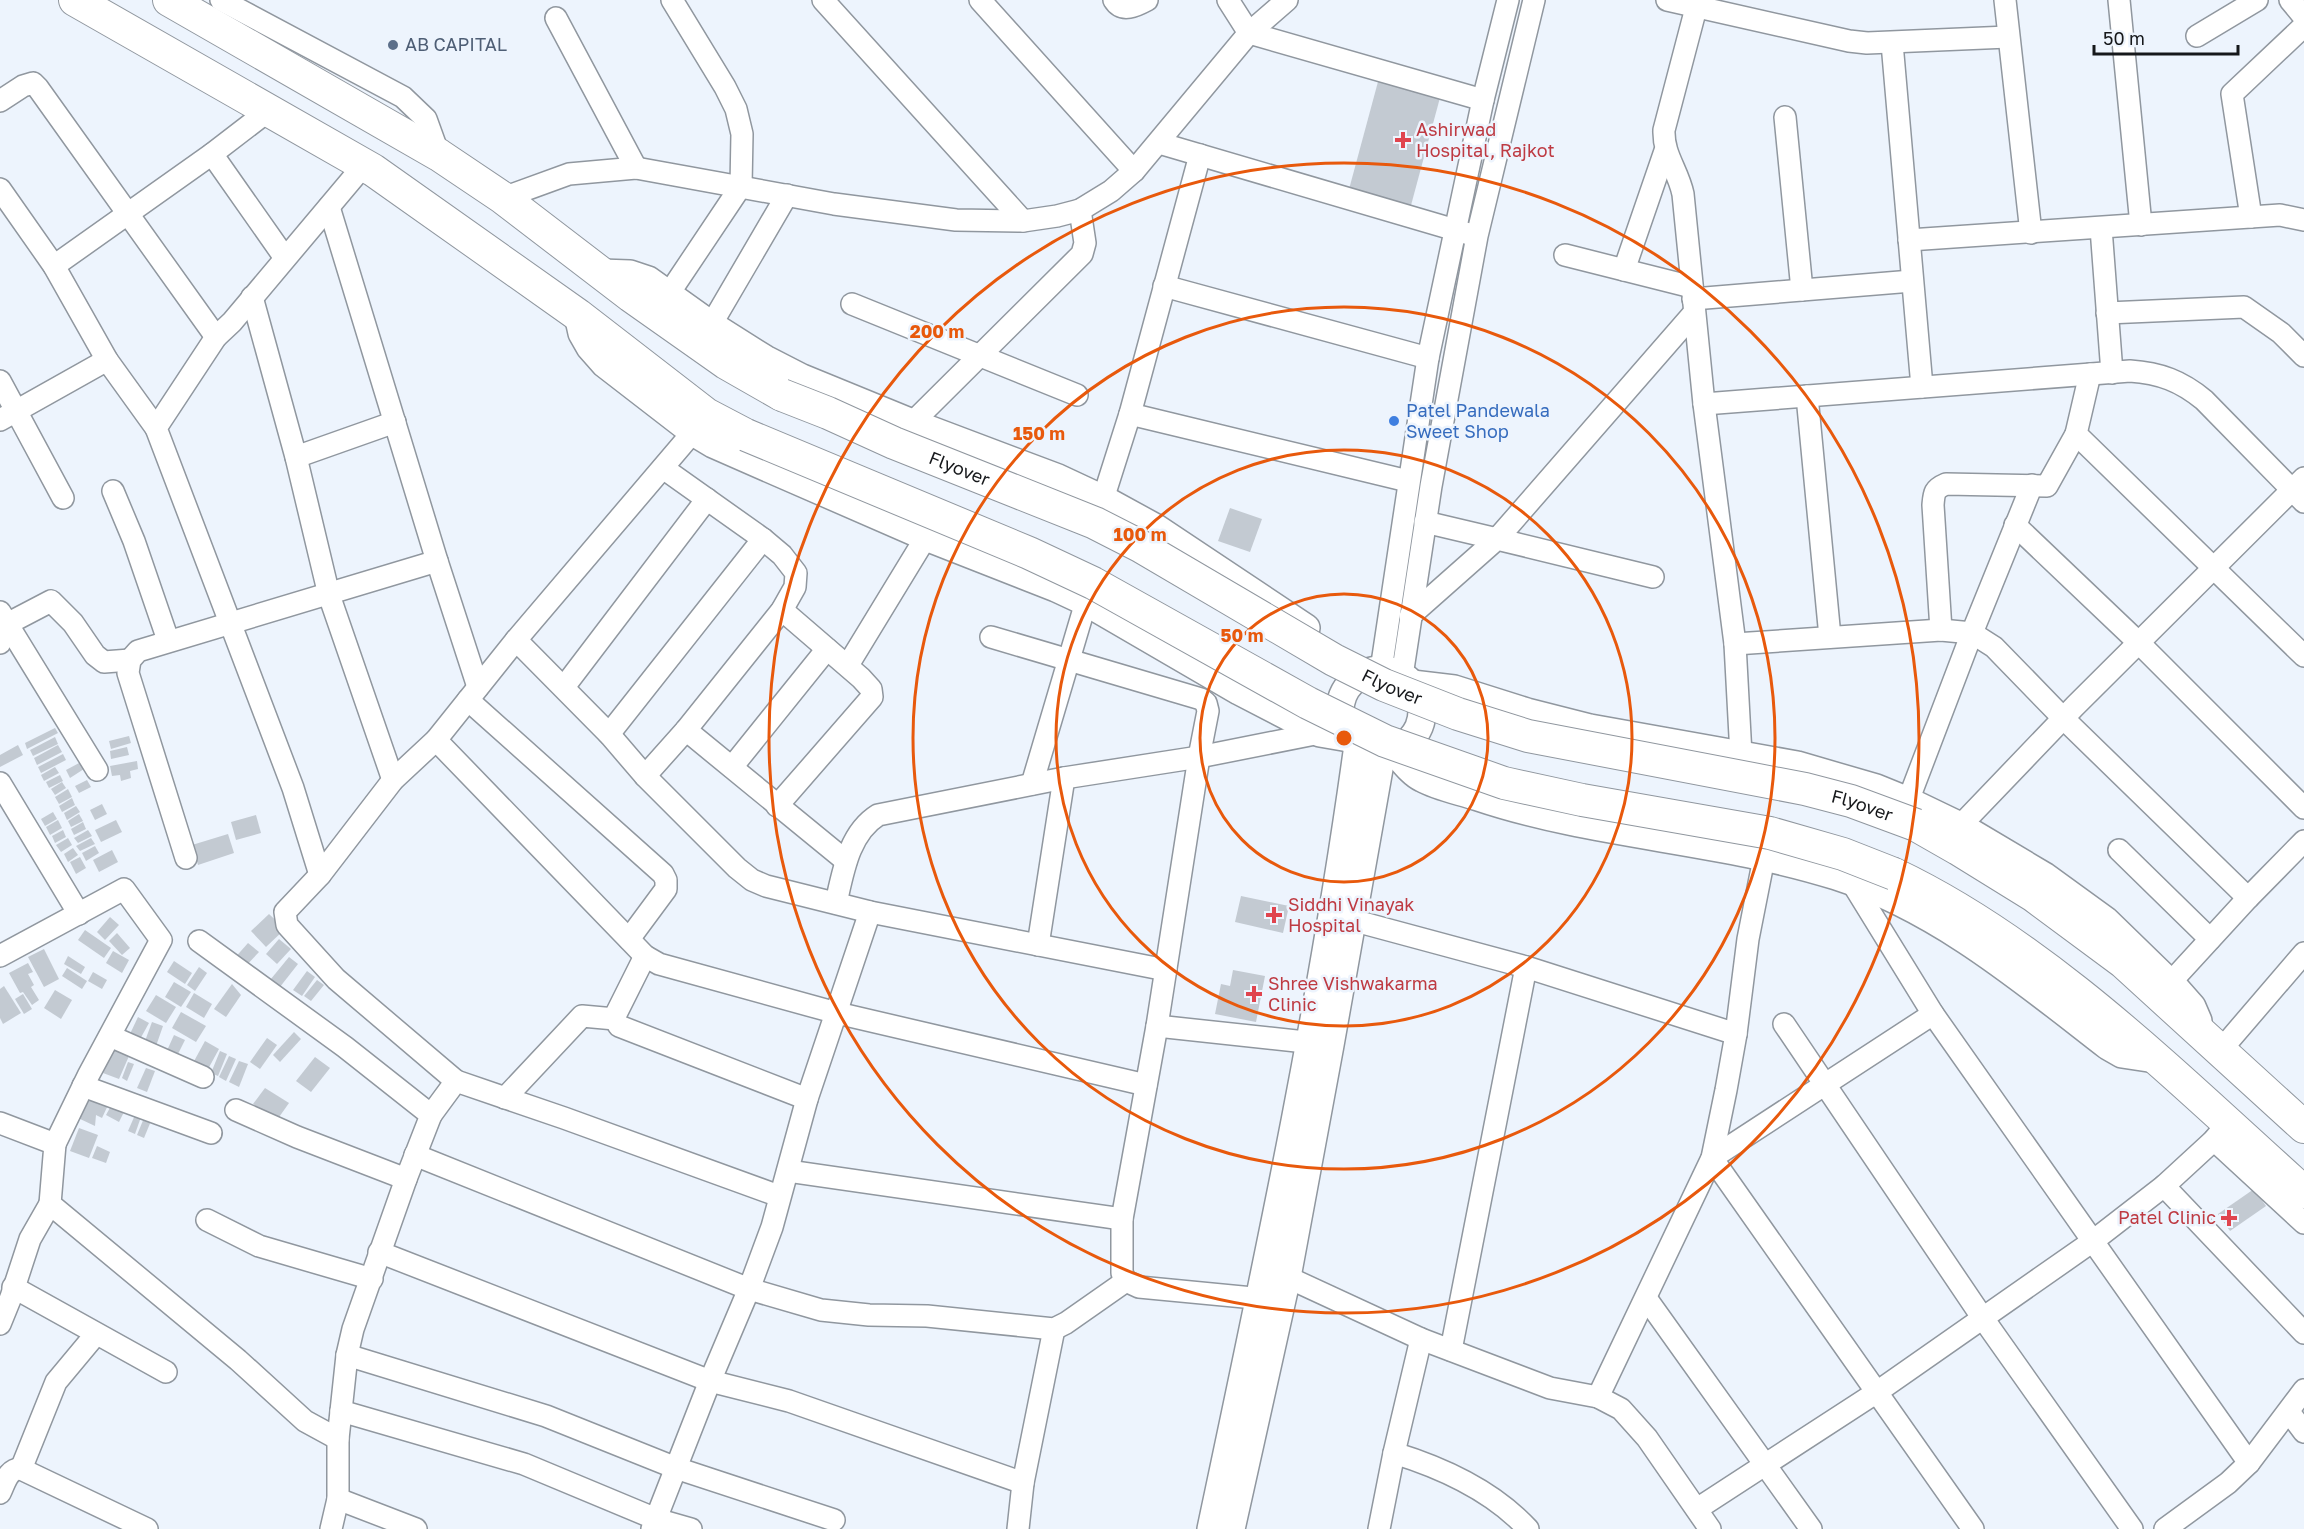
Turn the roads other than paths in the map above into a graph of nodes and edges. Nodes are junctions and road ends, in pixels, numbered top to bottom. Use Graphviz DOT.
graph roads {
  1 [pos="75,0"];
  2 [pos="169,0"];
  3 [pos="672,0"];
  4 [pos="823,0"];
  5 [pos="980,0"];
  6 [pos="1113,0"];
  7 [pos="1147,0"];
  8 [pos="1228,0"];
  9 [pos="1287,0"];
  10 [pos="1508,0"];
  11 [pos="1534,0"];
  12 [pos="1666,0"];
  13 [pos="2005,0"];
  14 [pos="2119,0"];
  15 [pos="2257,0"];
  16 [pos="2290,0"];
  17 [pos="226,1"];
  18 [pos="1696,8"];
  19 [pos="2304,17"];
  20 [pos="556,18"];
  21 [pos="2304,26"];
  22 [pos="1249,33"];
  23 [pos="2197,36"];
  24 [pos="2008,37"];
  25 [pos="1892,43"];
  26 [pos="1483,100"];
  27 [pos="0,101"];
  28 [pos="268,111"];
  29 [pos="1785,117"];
  30 [pos="1159,143"];
  31 [pos="1665,151"];
  32 [pos="212,154"];
  33 [pos="439,155"];
  34 [pos="1200,155"];
  35 [pos="363,165"];
  36 [pos="636,168"];
  37 [pos="1134,171"];
  38 [pos="741,186"];
  39 [pos="0,189"];
  40 [pos="787,195"];
  41 [pos="503,198"];
  42 [pos="329,207"];
  43 [pos="1080,210"];
  44 [pos="128,214"];
  45 [pos="2251,217"];
  46 [pos="2304,220"];
  47 [pos="1023,221"];
  48 [pos="2141,225"];
  49 [pos="2101,228"];
  50 [pos="1456,230"];
  51 [pos="2031,233"];
  52 [pos="1477,236"];
  53 [pos="1909,240"];
  54 [pos="1565,255"];
  55 [pos="285,258"];
  56 [pos="54,266"];
  57 [pos="1624,270"];
  58 [pos="601,273"];
  59 [pos="1911,281"];
  60 [pos="1164,286"];
  61 [pos="1802,290"];
  62 [pos="668,295"];
  63 [pos="252,297"];
  64 [pos="1693,300"];
  65 [pos="852,304"];
  66 [pos="2108,313"];
  67 [pos="578,315"];
  68 [pos="711,325"];
  69 [pos="216,337"];
  70 [pos="980,356"];
  71 [pos="2304,356"];
  72 [pos="1428,358"];
  73 [pos="106,360"];
  74 [pos="2112,373"];
  75 [pos="2090,375"];
  76 [pos="0,381"];
  77 [pos="1922,387"];
  78 [pos="1077,395"];
  79 [pos="1808,396"];
  80 [pos="1704,404"];
  81 [pos="1130,414"];
  82 [pos="8,416"];
  83 [pos="395,422"];
  84 [pos="912,423"];
  85 [pos="156,428"];
  86 [pos="693,432"];
  87 [pos="2076,434"];
  88 [pos="296,457"];
  89 [pos="663,468"];
  90 [pos="1408,481"];
  91 [pos="2032,485"];
  92 [pos="2300,490"];
  93 [pos="113,491"];
  94 [pos="63,498"];
  95 [pos="1103,499"];
  96 [pos="707,500"];
  97 [pos="1425,522"];
  98 [pos="2015,525"];
  99 [pos="926,537"];
  100 [pos="763,539"];
  101 [pos="1497,539"];
  102 [pos="437,561"];
  103 [pos="2214,568"];
  104 [pos="1653,577"];
  105 [pos="328,595"];
  106 [pos="1086,602"];
  107 [pos="782,610"];
  108 [pos="1410,616"];
  109 [pos="228,624"];
  110 [pos="2,625"];
  111 [pos="1941,630"];
  112 [pos="1972,633"];
  113 [pos="991,637"];
  114 [pos="1830,637"];
  115 [pos="168,640"];
  116 [pos="516,640"];
  117 [pos="2139,643"];
  118 [pos="1734,644"];
  119 [pos="827,649"];
  120 [pos="2304,656"];
  121 [pos="1070,659"];
  122 [pos="130,660"];
  123 [pos="848,665"];
  124 [pos="1392,675"];
  125 [pos="564,687"];
  126 [pos="473,694"];
  127 [pos="2064,719"];
  128 [pos="686,730"];
  129 [pos="1320,733"];
  130 [pos="609,734"];
  131 [pos="436,741"];
  132 [pos="1370,746"];
  133 [pos="1741,755"];
  134 [pos="1199,757"];
  135 [pos="732,767"];
  136 [pos="97,770"];
  137 [pos="645,776"];
  138 [pos="1064,778"];
  139 [pos="393,780"];
  140 [pos="0,783"];
  141 [pos="1032,784"];
  142 [pos="777,806"];
  143 [pos="2304,808"];
  144 [pos="1912,813"];
  145 [pos="1960,826"];
  146 [pos="2304,841"];
  147 [pos="2120,850"];
  148 [pos="186,858"];
  149 [pos="1764,858"];
  150 [pos="846,861"];
  151 [pos="320,875"];
  152 [pos="1851,881"];
  153 [pos="2248,898"];
  154 [pos="836,903"];
  155 [pos="870,912"];
  156 [pos="79,914"];
  157 [pos="1343,917"];
  158 [pos="629,939"];
  159 [pos="2210,939"];
  160 [pos="200,941"];
  161 [pos="1038,945"];
  162 [pos="2304,953"];
  163 [pos="0,956"];
  164 [pos="645,956"];
  165 [pos="1526,967"];
  166 [pos="1166,970"];
  167 [pos="2170,983"];
  168 [pos="837,1012"];
  169 [pos="1933,1014"];
  170 [pos="615,1019"];
  171 [pos="1784,1024"];
  172 [pos="1157,1026"];
  173 [pos="1736,1034"];
  174 [pos="110,1036"];
  175 [pos="2210,1041"];
  176 [pos="1320,1044"];
  177 [pos="2156,1059"];
  178 [pos="204,1077"];
  179 [pos="456,1081"];
  180 [pos="1146,1085"];
  181 [pos="1825,1085"];
  182 [pos="83,1086"];
  183 [pos="505,1098"];
  184 [pos="807,1099"];
  185 [pos="236,1110"];
  186 [pos="431,1115"];
  187 [pos="0,1123"];
  188 [pos="2304,1127"];
  189 [pos="2221,1131"];
  190 [pos="210,1133"];
  191 [pos="55,1144"];
  192 [pos="415,1155"];
  193 [pos="1712,1158"];
  194 [pos="788,1171"];
  195 [pos="406,1179"];
  196 [pos="2164,1186"];
  197 [pos="2304,1192"];
  198 [pos="779,1196"];
  199 [pos="50,1204"];
  200 [pos="1122,1219"];
  201 [pos="207,1220"];
  202 [pos="2304,1223"];
  203 [pos="2093,1241"];
  204 [pos="380,1252"];
  205 [pos="372,1279"];
  206 [pos="1126,1281"];
  207 [pos="749,1289"];
  208 [pos="8,1292"];
  209 [pos="1276,1292"];
  210 [pos="1646,1298"];
  211 [pos="1982,1317"];
  212 [pos="0,1324"];
  213 [pos="1054,1329"];
  214 [pos="2304,1333"];
  215 [pos="96,1334"];
  216 [pos="1421,1339"];
  217 [pos="1451,1350"];
  218 [pos="347,1355"];
  219 [pos="166,1372"];
  220 [pos="710,1381"];
  221 [pos="2304,1390"];
  222 [pos="1877,1392"];
  223 [pos="1598,1397"];
  224 [pos="341,1411"];
  225 [pos="2289,1412"];
  226 [pos="2304,1432"];
  227 [pos="338,1439"];
  228 [pos="1394,1454"];
  229 [pos="2249,1463"];
  230 [pos="1766,1466"];
  231 [pos="676,1468"];
  232 [pos="21,1469"];
  233 [pos="1023,1484"];
  234 [pos="0,1493"];
  235 [pos="338,1499"];
  236 [pos="1697,1509"];
  237 [pos="834,1520"];
  238 [pos="654,1524"];
  239 [pos="1519,1525"];
  240 [pos="147,1529"];
  241 [pos="332,1529"];
  242 [pos="416,1529"];
  243 [pos="691,1529"];
  244 [pos="1018,1529"];
  245 [pos="1211,1529"];
  246 [pos="1231,1529"];
  247 [pos="1379,1529"];
  248 [pos="1710,1529"];
  249 [pos="1811,1529"];
  250 [pos="1973,1529"];
  251 [pos="2132,1529"];
  252 [pos="2165,1529"];
  1 -- 28 [label="highway"];
  2 -- 33 [label="highway, Flyover"];
  3 -- 38 [label="street"];
  4 -- 47 [label="street"];
  5 -- 37 [label="street"];
  6 -- 7 [label="street"];
  8 -- 22 [label="street"];
  9 -- 22 [label="street"];
  10 -- 26 [label="street"];
  11 -- 52 [label="street"];
  12 -- 18 [label="street"];
  13 -- 24 [label="street"];
  14 -- 48 [label="street"];
  15 -- 23 [label="street"];
  16 -- 19 [label="street"];
  17 -- 33 [label="street"];
  18 -- 25 [label="street"];
  18 -- 31 [label="street"];
  20 -- 36 [label="street"];
  21 -- 45 [label="street"];
  22 -- 26 [label="street"];
  22 -- 30 [label="street"];
  24 -- 25 [label="street"];
  24 -- 51 [label="street"];
  25 -- 53 [label="street"];
  26 -- 50 [label="street"];
  27 -- 44 [label="street"];
  28 -- 32 [label="street"];
  28 -- 35 [label="highway"];
  29 -- 61 [label="street"];
  30 -- 34 [label="street"];
  30 -- 37 [label="street"];
  31 -- 57 [label="street"];
  31 -- 64 [label="street"];
  32 -- 44 [label="street"];
  32 -- 55 [label="street"];
  33 -- 41 [label="highway, Flyover"];
  34 -- 50 [label="street"];
  34 -- 60 [label="street"];
  35 -- 42 [label="street"];
  35 -- 67 [label="highway"];
  36 -- 38 [label="street"];
  36 -- 41 [label="street"];
  37 -- 43 [label="street"];
  38 -- 40 [label="street"];
  38 -- 62 [label="street"];
  39 -- 56 [label="street"];
  40 -- 47 [label="street"];
  40 -- 68 [label="street"];
  41 -- 58 [label="highway, Flyover"];
  42 -- 55 [label="street"];
  42 -- 83 [label="street"];
  43 -- 47 [label="street"];
  43 -- 70 [label="street"];
  44 -- 56 [label="street"];
  44 -- 69 [label="street"];
  45 -- 46 [label="street"];
  45 -- 48 [label="street"];
  48 -- 49 [label="street"];
  49 -- 51 [label="street"];
  49 -- 66 [label="street"];
  50 -- 52 [label="street"];
  50 -- 72 [label="street"];
  51 -- 53 [label="street"];
  52 -- 97 [label="street"];
  53 -- 59 [label="street"];
  54 -- 57 [label="street"];
  55 -- 63 [label="street"];
  56 -- 73 [label="street"];
  57 -- 64 [label="street"];
  58 -- 62 [label="main road"];
  58 -- 144 [label="highway, Flyover, bridge"];
  59 -- 61 [label="street"];
  59 -- 77 [label="street"];
  60 -- 72 [label="street"];
  60 -- 81 [label="street"];
  61 -- 64 [label="street"];
  62 -- 68 [label="main road"];
  63 -- 69 [label="street"];
  63 -- 88 [label="street"];
  64 -- 80 [label="street"];
  64 -- 101 [label="street"];
  65 -- 70 [label="street"];
  66 -- 71 [label="street"];
  66 -- 74 [label="street"];
  67 -- 86 [label="main road"];
  67 -- 177 [label="highway, bridge"];
  68 -- 84 [label="main road"];
  69 -- 85 [label="street"];
  70 -- 78 [label="street"];
  70 -- 84 [label="street"];
  72 -- 90 [label="street"];
  73 -- 82 [label="street"];
  73 -- 85 [label="street"];
  74 -- 75 [label="street"];
  74 -- 92 [label="street"];
  75 -- 77 [label="street"];
  75 -- 87 [label="street"];
  76 -- 82 [label="street"];
  77 -- 79 [label="street"];
  79 -- 80 [label="street"];
  79 -- 114 [label="street"];
  80 -- 118 [label="street"];
  81 -- 90 [label="street"];
  81 -- 95 [label="street"];
  82 -- 94 [label="street"];
  83 -- 88 [label="street"];
  83 -- 102 [label="street"];
  84 -- 95 [label="main road"];
  85 -- 109 [label="street"];
  86 -- 89 [label="street"];
  86 -- 99 [label="main road"];
  87 -- 91 [label="street"];
  87 -- 103 [label="street"];
  88 -- 105 [label="street"];
  89 -- 96 [label="street"];
  89 -- 116 [label="street"];
  90 -- 124 [label="street"];
  91 -- 98 [label="street"];
  91 -- 111 [label="street"];
  92 -- 103 [label="street"];
  93 -- 115 [label="street"];
  95 -- 124 [label="main road"];
  96 -- 100 [label="street"];
  96 -- 125 [label="street"];
  97 -- 101 [label="street"];
  97 -- 108 [label="street"];
  98 -- 112 [label="street"];
  98 -- 117 [label="street"];
  99 -- 106 [label="main road"];
  99 -- 123 [label="street"];
  100 -- 107 [label="street"];
  100 -- 130 [label="street"];
  101 -- 104 [label="street"];
  101 -- 108 [label="street"];
  102 -- 105 [label="street"];
  102 -- 126 [label="street"];
  103 -- 117 [label="street"];
  103 -- 120 [label="street"];
  105 -- 109 [label="street"];
  105 -- 139 [label="street"];
  106 -- 121 [label="street"];
  106 -- 129 [label="main road"];
  107 -- 119 [label="street"];
  107 -- 128 [label="street"];
  108 -- 124 [label="street"];
  109 -- 115 [label="street"];
  109 -- 151 [label="street"];
  110 -- 122 [label="street"];
  110 -- 136 [label="street"];
  111 -- 112 [label="street"];
  111 -- 114 [label="street"];
  112 -- 127 [label="street"];
  112 -- 144 [label="street"];
  113 -- 121 [label="street"];
  114 -- 118 [label="street"];
  115 -- 122 [label="street"];
  116 -- 125 [label="street"];
  116 -- 126 [label="street"];
  117 -- 127 [label="street"];
  117 -- 143 [label="street"];
  118 -- 133 [label="street"];
  119 -- 123 [label="street"];
  119 -- 135 [label="street"];
  121 -- 134 [label="street"];
  121 -- 141 [label="street"];
  122 -- 148 [label="street"];
  123 -- 142 [label="street"];
  124 -- 132 [label="main road"];
  124 -- 132 [label="main road"];
  124 -- 133 [label="main road"];
  125 -- 130 [label="street"];
  126 -- 131 [label="street"];
  126 -- 158 [label="street"];
  127 -- 145 [label="street"];
  127 -- 153 [label="street"];
  128 -- 135 [label="street"];
  128 -- 137 [label="street"];
  129 -- 132 [label="main road"];
  129 -- 134 [label="street"];
  130 -- 137 [label="street"];
  131 -- 139 [label="street"];
  131 -- 158 [label="street"];
  132 -- 149 [label="main road"];
  132 -- 157 [label="main road"];
  133 -- 144 [label="main road"];
  134 -- 138 [label="street"];
  134 -- 166 [label="street"];
  135 -- 142 [label="street"];
  137 -- 154 [label="street"];
  138 -- 141 [label="street"];
  138 -- 161 [label="street"];
  139 -- 151 [label="street"];
  140 -- 156 [label="street"];
  141 -- 150 [label="street"];
  142 -- 150 [label="street"];
  144 -- 145 [label="main road"];
  144 -- 175 [label="highway, Flyover"];
  145 -- 167 [label="main road"];
  146 -- 153 [label="street"];
  147 -- 159 [label="street"];
  149 -- 152 [label="main road"];
  149 -- 173 [label="street"];
  150 -- 154 [label="street"];
  151 -- 179 [label="street"];
  152 -- 169 [label="street"];
  152 -- 177 [label="main road"];
  153 -- 159 [label="street"];
  154 -- 155 [label="street"];
  155 -- 161 [label="street"];
  155 -- 168 [label="street"];
  156 -- 163 [label="street"];
  156 -- 174 [label="street"];
  157 -- 165 [label="street"];
  157 -- 176 [label="main road"];
  158 -- 164 [label="street"];
  159 -- 167 [label="street"];
  160 -- 186 [label="street"];
  161 -- 166 [label="street"];
  162 -- 175 [label="street"];
  164 -- 168 [label="street"];
  164 -- 170 [label="street"];
  165 -- 173 [label="street"];
  165 -- 217 [label="street"];
  166 -- 172 [label="street"];
  167 -- 175 [label="main road"];
  168 -- 180 [label="street"];
  168 -- 184 [label="street"];
  169 -- 181 [label="street"];
  169 -- 203 [label="street"];
  170 -- 183 [label="street"];
  170 -- 184 [label="street"];
  171 -- 181 [label="street"];
  172 -- 176 [label="street"];
  172 -- 180 [label="street"];
  173 -- 193 [label="street"];
  174 -- 178 [label="street"];
  174 -- 182 [label="street"];
  175 -- 188 [label="highway, Flyover"];
  176 -- 209 [label="main road"];
  177 -- 189 [label="highway"];
  179 -- 183 [label="street"];
  179 -- 186 [label="street"];
  180 -- 200 [label="street"];
  181 -- 193 [label="street"];
  181 -- 211 [label="street"];
  182 -- 190 [label="street"];
  182 -- 191 [label="street"];
  183 -- 198 [label="street"];
  184 -- 194 [label="street"];
  185 -- 195 [label="street"];
  186 -- 192 [label="street"];
  187 -- 191 [label="street"];
  189 -- 196 [label="street"];
  189 -- 197 [label="highway"];
  189 -- 202 [label="street"];
  191 -- 199 [label="street"];
  192 -- 195 [label="street"];
  192 -- 207 [label="street"];
  193 -- 210 [label="street"];
  193 -- 222 [label="street"];
  194 -- 198 [label="street"];
  194 -- 200 [label="street"];
  195 -- 204 [label="street"];
  196 -- 203 [label="street"];
  196 -- 214 [label="street"];
  198 -- 207 [label="street"];
  199 -- 208 [label="street"];
  199 -- 227 [label="street"];
  200 -- 206 [label="street"];
  201 -- 205 [label="street"];
  203 -- 211 [label="street"];
  203 -- 229 [label="street"];
  204 -- 205 [label="street"];
  204 -- 220 [label="street"];
  205 -- 218 [label="street"];
  206 -- 209 [label="street"];
  206 -- 213 [label="street"];
  207 -- 213 [label="street"];
  207 -- 220 [label="street"];
  208 -- 212 [label="street"];
  208 -- 215 [label="street"];
  209 -- 216 [label="street"];
  209 -- 245 [label="main road"];
  209 -- 246 [label="main road"];
  210 -- 223 [label="street"];
  210 -- 230 [label="street"];
  211 -- 222 [label="street"];
  211 -- 251 [label="street"];
  213 -- 233 [label="street"];
  215 -- 219 [label="street"];
  215 -- 232 [label="street"];
  216 -- 217 [label="street"];
  216 -- 228 [label="street"];
  217 -- 223 [label="street"];
  218 -- 224 [label="street"];
  218 -- 231 [label="street"];
  220 -- 231 [label="street"];
  220 -- 233 [label="street"];
  221 -- 225 [label="street"];
  222 -- 230 [label="street"];
  222 -- 250 [label="street"];
  223 -- 236 [label="street"];
  224 -- 227 [label="street"];
  224 -- 238 [label="street"];
  225 -- 226 [label="street"];
  225 -- 229 [label="street"];
  227 -- 235 [label="street"];
  228 -- 239 [label="street"];
  228 -- 247 [label="street"];
  229 -- 252 [label="street"];
  230 -- 236 [label="street"];
  230 -- 249 [label="street"];
  231 -- 237 [label="street"];
  231 -- 238 [label="street"];
  232 -- 234 [label="street"];
  232 -- 240 [label="street"];
  233 -- 244 [label="street"];
  235 -- 241 [label="street"];
  235 -- 242 [label="street"];
  236 -- 248 [label="street"];
  238 -- 243 [label="street"];
}
